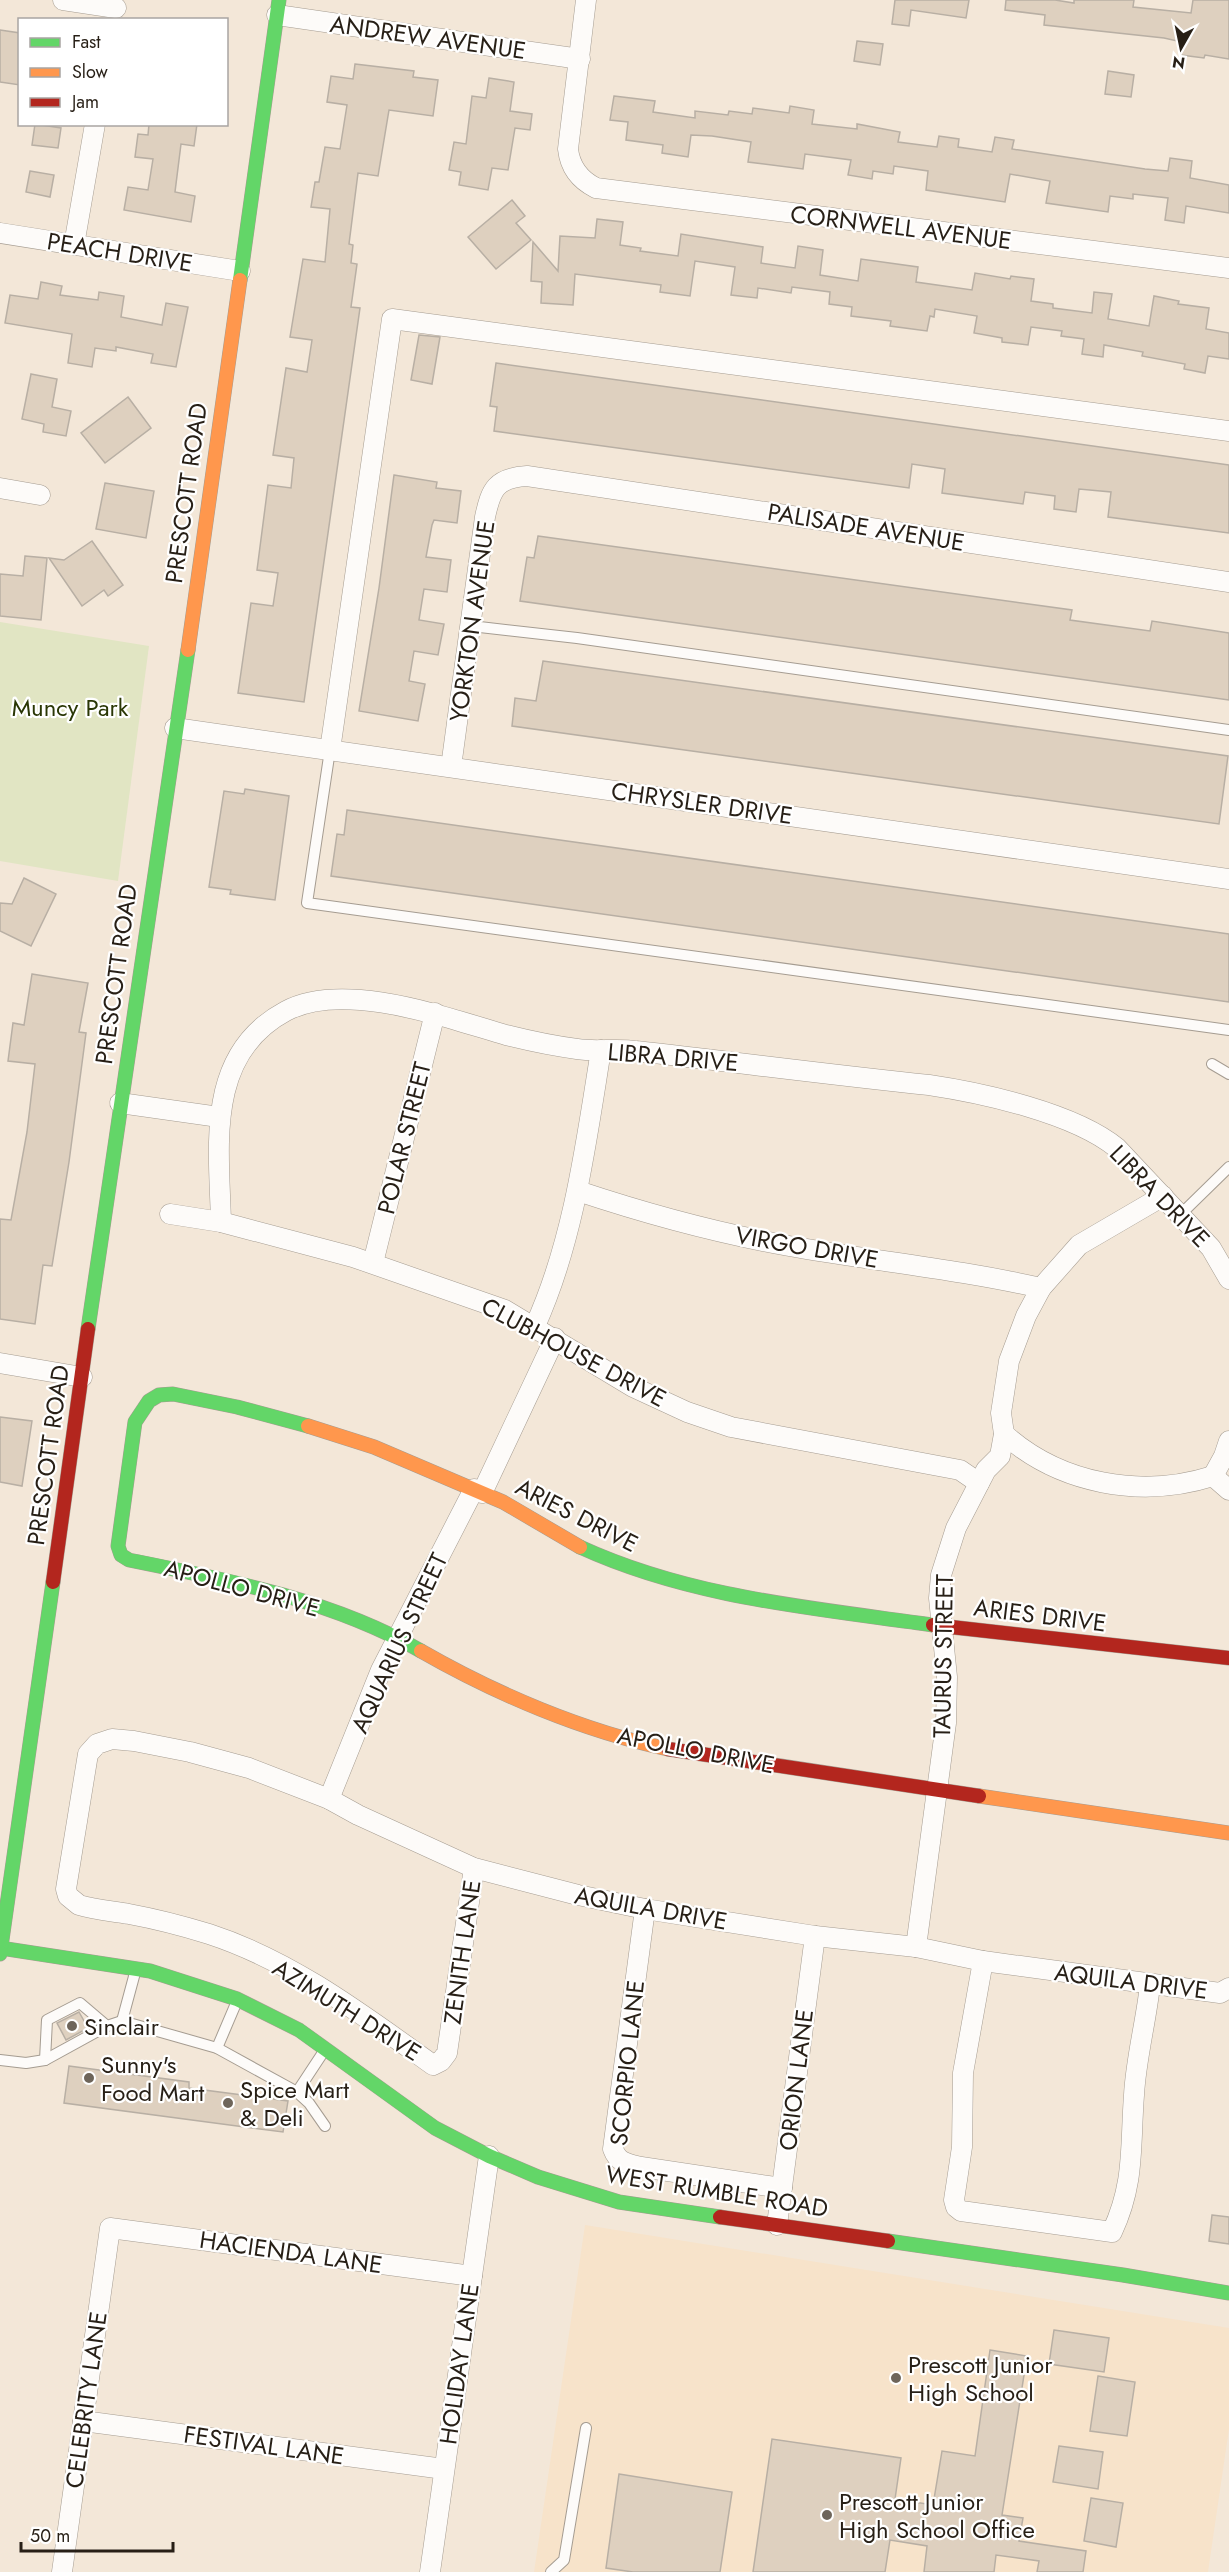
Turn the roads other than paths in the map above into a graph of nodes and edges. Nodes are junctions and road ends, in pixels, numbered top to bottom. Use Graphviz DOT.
graph roads {
  1 [pos="63,0"];
  2 [pos="586,0"];
  3 [pos="278,7"];
  4 [pos="115,9"];
  5 [pos="580,59"];
  6 [pos="95,126"];
  7 [pos="0,233"];
  8 [pos="74,246"];
  9 [pos="1229,268"];
  10 [pos="240,271"];
  11 [pos="1229,432"];
  12 [pos="503,481"];
  13 [pos="0,488"];
  14 [pos="40,495"];
  15 [pos="1229,582"];
  16 [pos="471,626"];
  17 [pos="175,728"];
  18 [pos="1229,730"];
  19 [pos="330,750"];
  20 [pos="451,767"];
  21 [pos="1229,879"];
  22 [pos="435,1013"];
  23 [pos="1229,1030"];
  24 [pos="601,1050"];
  25 [pos="1212,1064"];
  26 [pos="1229,1074"];
  27 [pos="120,1103"];
  28 [pos="219,1117"];
  29 [pos="1229,1167"];
  30 [pos="578,1191"];
  31 [pos="1163,1196"];
  32 [pos="170,1214"];
  33 [pos="1181,1214"];
  34 [pos="221,1222"];
  35 [pos="374,1263"];
  36 [pos="1229,1279"];
  37 [pos="1041,1288"];
  38 [pos="535,1326"];
  39 [pos="555,1338"];
  40 [pos="0,1364"];
  41 [pos="82,1377"];
  42 [pos="1004,1434"];
  43 [pos="1229,1441"];
  44 [pos="1213,1476"];
  45 [pos="979,1483"];
  46 [pos="1229,1490"];
  47 [pos="478,1491"];
  48 [pos="121,1555"];
  49 [pos="944,1626"];
  50 [pos="398,1638"];
  51 [pos="1229,1658"];
  52 [pos="97,1744"];
  53 [pos="937,1789"];
  54 [pos="329,1799"];
  55 [pos="1229,1833"];
  56 [pos="474,1868"];
  57 [pos="645,1909"];
  58 [pos="815,1936"];
  59 [pos="916,1947"];
  60 [pos="0,1950"];
  61 [pos="983,1961"];
  62 [pos="136,1969"];
  63 [pos="1150,1985"];
  64 [pos="1228,1989"];
  65 [pos="237,1999"];
  66 [pos="122,2021"];
  67 [pos="107,2026"];
  68 [pos="217,2048"];
  69 [pos="326,2048"];
  70 [pos="0,2060"];
  71 [pos="45,2061"];
  72 [pos="434,2065"];
  73 [pos="297,2092"];
  74 [pos="325,2126"];
  75 [pos="489,2156"];
  76 [pos="782,2193"];
  77 [pos="777,2225"];
  78 [pos="110,2228"];
  79 [pos="472,2277"];
  80 [pos="1229,2293"];
  81 [pos="83,2421"];
  82 [pos="586,2428"];
  83 [pos="444,2469"];
  84 [pos="62,2572"];
  85 [pos="430,2572"];
  86 [pos="551,2572"];
  1 -- 4 [label="street"];
  2 -- 5 [label="street"];
  3 -- 5 [label="street, ANDREW AVENUE"];
  3 -- 10 [label="street, PRESCOTT ROAD"];
  5 -- 9 [label="street, CORNWELL AVENUE"];
  6 -- 8 [label="street"];
  7 -- 8 [label="street, PEACH DRIVE"];
  8 -- 10 [label="street, PEACH DRIVE"];
  10 -- 17 [label="street, PRESCOTT ROAD"];
  11 -- 19 [label="street"];
  12 -- 15 [label="street, PALISADE AVENUE"];
  12 -- 16 [label="street, YORKTON AVENUE"];
  13 -- 14 [label="street"];
  16 -- 18 [label="lane"];
  16 -- 20 [label="street, YORKTON AVENUE"];
  17 -- 19 [label="street, CHRYSLER DRIVE"];
  17 -- 27 [label="street, PRESCOTT ROAD"];
  19 -- 20 [label="street, CHRYSLER DRIVE"];
  19 -- 23 [label="lane"];
  20 -- 21 [label="street, CHRYSLER DRIVE"];
  22 -- 24 [label="street, LIBRA DRIVE"];
  22 -- 28 [label="street, LIBRA DRIVE"];
  22 -- 35 [label="street, POLAR STREET"];
  24 -- 30 [label="street"];
  24 -- 31 [label="street, LIBRA DRIVE"];
  25 -- 26 [label="lane"];
  27 -- 28 [label="street"];
  27 -- 41 [label="street, PRESCOTT ROAD"];
  28 -- 34 [label="street, LIBRA DRIVE"];
  29 -- 33 [label="lane"];
  30 -- 37 [label="street, VIRGO DRIVE"];
  30 -- 38 [label="street"];
  31 -- 33 [label="street, LIBRA DRIVE"];
  31 -- 37 [label="street, TAURUS STREET"];
  32 -- 34 [label="street, CLUBHOUSE DRIVE"];
  33 -- 36 [label="street, LIBRA DRIVE"];
  34 -- 35 [label="street, CLUBHOUSE DRIVE"];
  35 -- 38 [label="street, CLUBHOUSE DRIVE"];
  37 -- 42 [label="street, TAURUS STREET"];
  38 -- 39 [label="street, CLUBHOUSE DRIVE"];
  39 -- 45 [label="street, CLUBHOUSE DRIVE"];
  39 -- 47 [label="street, AQUARIUS STREET"];
  40 -- 41 [label="street"];
  41 -- 60 [label="street, PRESCOTT ROAD"];
  42 -- 44 [label="street"];
  42 -- 45 [label="street, TAURUS STREET"];
  43 -- 44 [label="street"];
  44 -- 46 [label="street"];
  45 -- 49 [label="street, TAURUS STREET"];
  47 -- 48 [label="street, ARIES DRIVE"];
  47 -- 49 [label="street, ARIES DRIVE"];
  47 -- 50 [label="street, AQUARIUS STREET"];
  48 -- 50 [label="street, APOLLO DRIVE"];
  49 -- 51 [label="street, ARIES DRIVE"];
  49 -- 53 [label="street, TAURUS STREET"];
  50 -- 53 [label="street, APOLLO DRIVE"];
  50 -- 54 [label="street, AQUARIUS STREET"];
  52 -- 54 [label="street, AQUILA DRIVE"];
  52 -- 72 [label="street, AZIMUTH DRIVE"];
  53 -- 55 [label="street, APOLLO DRIVE"];
  53 -- 59 [label="street, TAURUS STREET"];
  54 -- 56 [label="street, AQUILA DRIVE"];
  56 -- 57 [label="street, AQUILA DRIVE"];
  56 -- 72 [label="street, ZENITH LANE"];
  57 -- 58 [label="street, AQUILA DRIVE"];
  57 -- 76 [label="street, SCORPIO LANE"];
  58 -- 59 [label="street, AQUILA DRIVE"];
  58 -- 76 [label="street, ORION LANE"];
  59 -- 61 [label="street, AQUILA DRIVE"];
  60 -- 62 [label="street, WEST RUMBLE ROAD"];
  61 -- 63 [label="street, AQUILA DRIVE"];
  61 -- 63 [label="street"];
  62 -- 65 [label="street, WEST RUMBLE ROAD"];
  62 -- 66 [label="lane"];
  63 -- 64 [label="street, AQUILA DRIVE"];
  65 -- 68 [label="lane"];
  65 -- 69 [label="street, WEST RUMBLE ROAD"];
  66 -- 67 [label="lane"];
  66 -- 68 [label="lane"];
  67 -- 71 [label="lane"];
  67 -- 71 [label="lane"];
  68 -- 73 [label="lane"];
  69 -- 73 [label="lane"];
  69 -- 75 [label="street, WEST RUMBLE ROAD"];
  70 -- 71 [label="lane"];
  73 -- 74 [label="lane"];
  75 -- 77 [label="street, WEST RUMBLE ROAD"];
  75 -- 79 [label="street, HOLIDAY LANE"];
  76 -- 77 [label="street, ORION LANE"];
  77 -- 80 [label="street, WEST RUMBLE ROAD"];
  78 -- 79 [label="street, HACIENDA LANE"];
  78 -- 81 [label="street, CELEBRITY LANE"];
  79 -- 83 [label="street, HOLIDAY LANE"];
  81 -- 83 [label="street, FESTIVAL LANE"];
  81 -- 84 [label="street, CELEBRITY LANE"];
  82 -- 86 [label="lane"];
  83 -- 85 [label="street, HOLIDAY LANE"];
}
